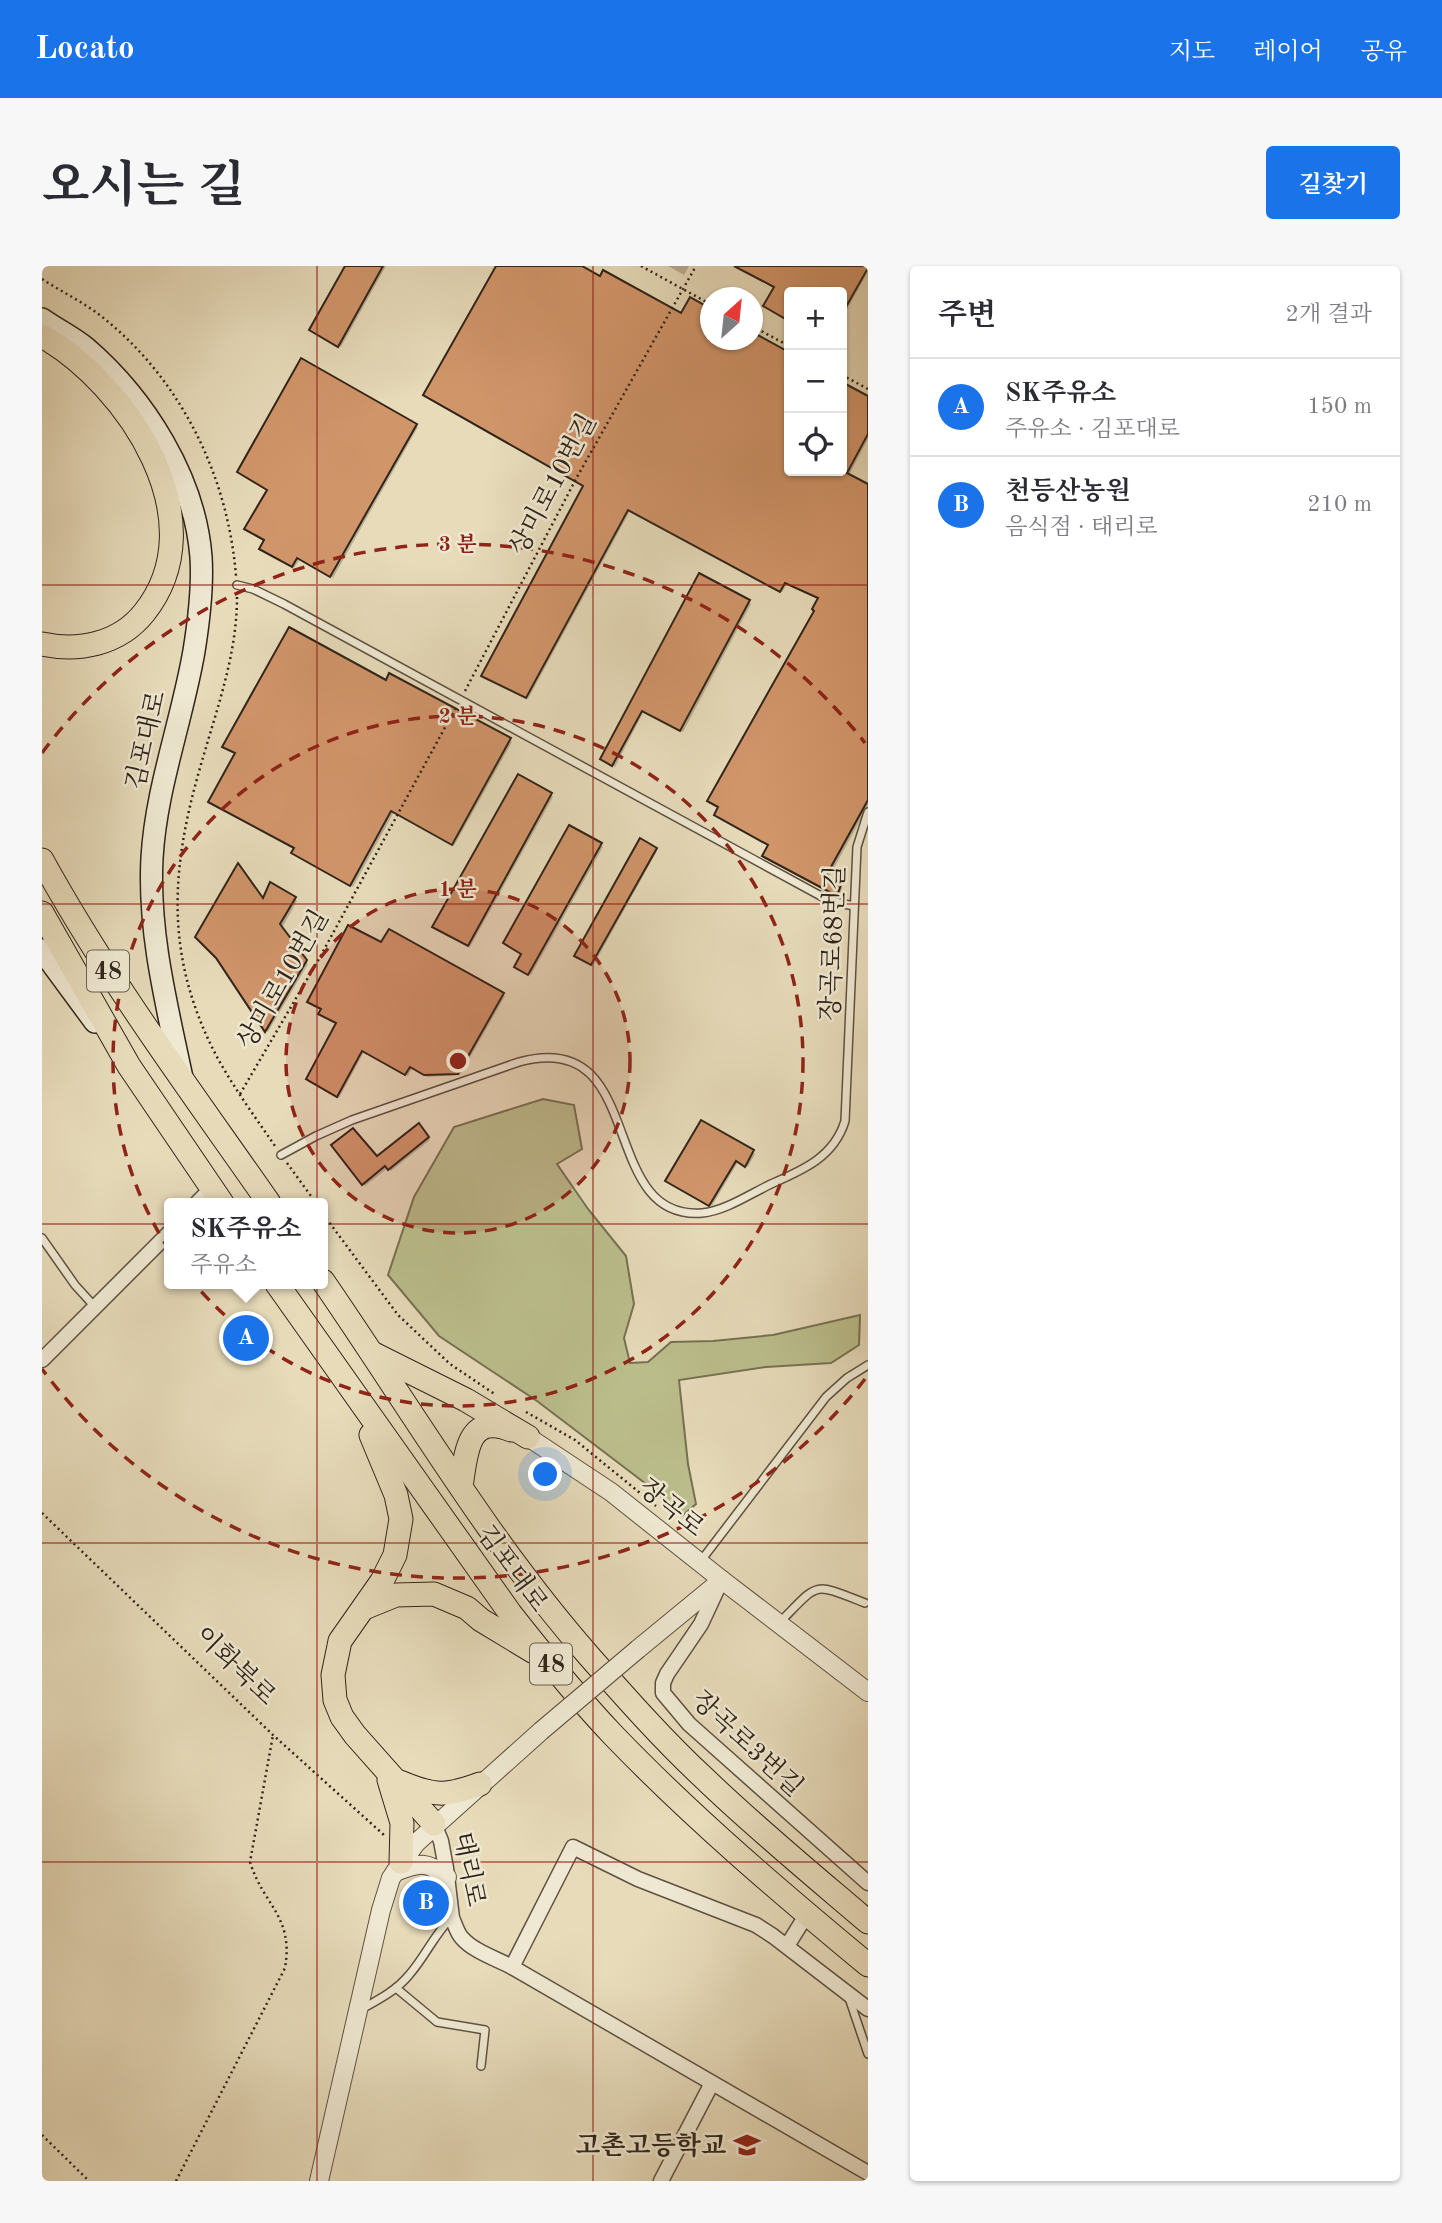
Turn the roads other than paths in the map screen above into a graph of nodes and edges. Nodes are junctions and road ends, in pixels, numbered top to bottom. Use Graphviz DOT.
graph roads {
  1 [pos="42,319"];
  2 [pos="42,336"];
  3 [pos="237,585"];
  4 [pos="42,644"];
  5 [pos="868,812"];
  6 [pos="42,860"];
  7 [pos="854,906"];
  8 [pos="42,914"];
  9 [pos="42,950"];
  10 [pos="129,1066"];
  11 [pos="182,1078"];
  12 [pos="281,1155"];
  13 [pos="210,1198"];
  14 [pos="266,1198"];
  15 [pos="42,1238"];
  16 [pos="164,1238"];
  17 [pos="328,1288"];
  18 [pos="280,1289"];
  19 [pos="95,1307"];
  20 [pos="373,1353"];
  21 [pos="42,1360"];
  22 [pos="868,1365"];
  23 [pos="355,1396"];
  24 [pos="528,1437"];
  25 [pos="461,1487"];
  26 [pos="699,1563"];
  27 [pos="722,1580"];
  28 [pos="865,1603"];
  29 [pos="364,1608"];
  30 [pos="779,1623"];
  31 [pos="547,1660"];
  32 [pos="868,1692"];
  33 [pos="390,1774"];
  34 [pos="480,1783"];
  35 [pos="434,1824"];
  36 [pos="399,1860"];
  37 [pos="447,1877"];
  38 [pos="868,1883"];
  39 [pos="807,1914"];
  40 [pos="452,1918"];
  41 [pos="868,1922"];
  42 [pos="787,1946"];
  43 [pos="868,1965"];
  44 [pos="512,1967"];
  45 [pos="396,1988"];
  46 [pos="849,1995"];
  47 [pos="868,2009"];
  48 [pos="357,2012"];
  49 [pos="868,2054"];
  50 [pos="481,2066"];
  51 [pos="712,2082"];
  52 [pos="868,2172"];
  53 [pos="319,2181"];
  54 [pos="661,2181"];
  1 -- 11 [label="main road, 김포대로"];
  2 -- 4 [label="main road"];
  3 -- 7 [label="lane"];
  5 -- 7 [label="lane, 장곡로68번길"];
  6 -- 11 [label="main road, 48"];
  7 -- 12 [label="lane, 장곡로68번길"];
  8 -- 10 [label="main road, 48"];
  9 -- 10 [label="main road"];
  10 -- 13 [label="main road, 48"];
  11 -- 14 [label="main road, 김포대로 / 48"];
  15 -- 19 [label="lane"];
  16 -- 19 [label="street"];
  17 -- 20 [label="main road, 김포대로 / 48"];
  18 -- 23 [label="main road, 김포대로 / 48"];
  19 -- 21 [label="street"];
  20 -- 24 [label="main road"];
  20 -- 25 [label="main road, 김포대로 / 48"];
  22 -- 26 [label="lane"];
  23 -- 29 [label="main road"];
  23 -- 31 [label="main road, 김포대로 / 48"];
  24 -- 25 [label="main road"];
  24 -- 26 [label="street, 장곡로"];
  25 -- 41 [label="main road, 김포대로 / 48"];
  26 -- 27 [label="street, 장곡로"];
  27 -- 30 [label="street, 장곡로"];
  27 -- 34 [label="street, bridge"];
  27 -- 38 [label="street, 장곡로3번길"];
  28 -- 30 [label="lane"];
  29 -- 31 [label="main road"];
  29 -- 33 [label="main road"];
  30 -- 32 [label="street, 장곡로"];
  31 -- 39 [label="main road, 김포대로 / 48"];
  33 -- 34 [label="main road"];
  33 -- 35 [label="main road"];
  33 -- 36 [label="main road"];
  34 -- 35 [label="street"];
  35 -- 36 [label="street, 태리로"];
  35 -- 37 [label="street, 태리로"];
  36 -- 37 [label="street"];
  36 -- 48 [label="street, 태리로"];
  37 -- 40 [label="street, 태리로"];
  39 -- 42 [label="street"];
  39 -- 43 [label="main road, 김포대로 / 48"];
  40 -- 44 [label="street, 태리로"];
  40 -- 45 [label="lane"];
  42 -- 44 [label="street"];
  42 -- 46 [label="street"];
  44 -- 51 [label="street, 태리로"];
  45 -- 48 [label="lane"];
  45 -- 50 [label="lane"];
  46 -- 47 [label="street"];
  46 -- 49 [label="lane"];
  48 -- 53 [label="street, 태리로"];
  51 -- 52 [label="street, 태리로"];
  51 -- 54 [label="street"];
}
